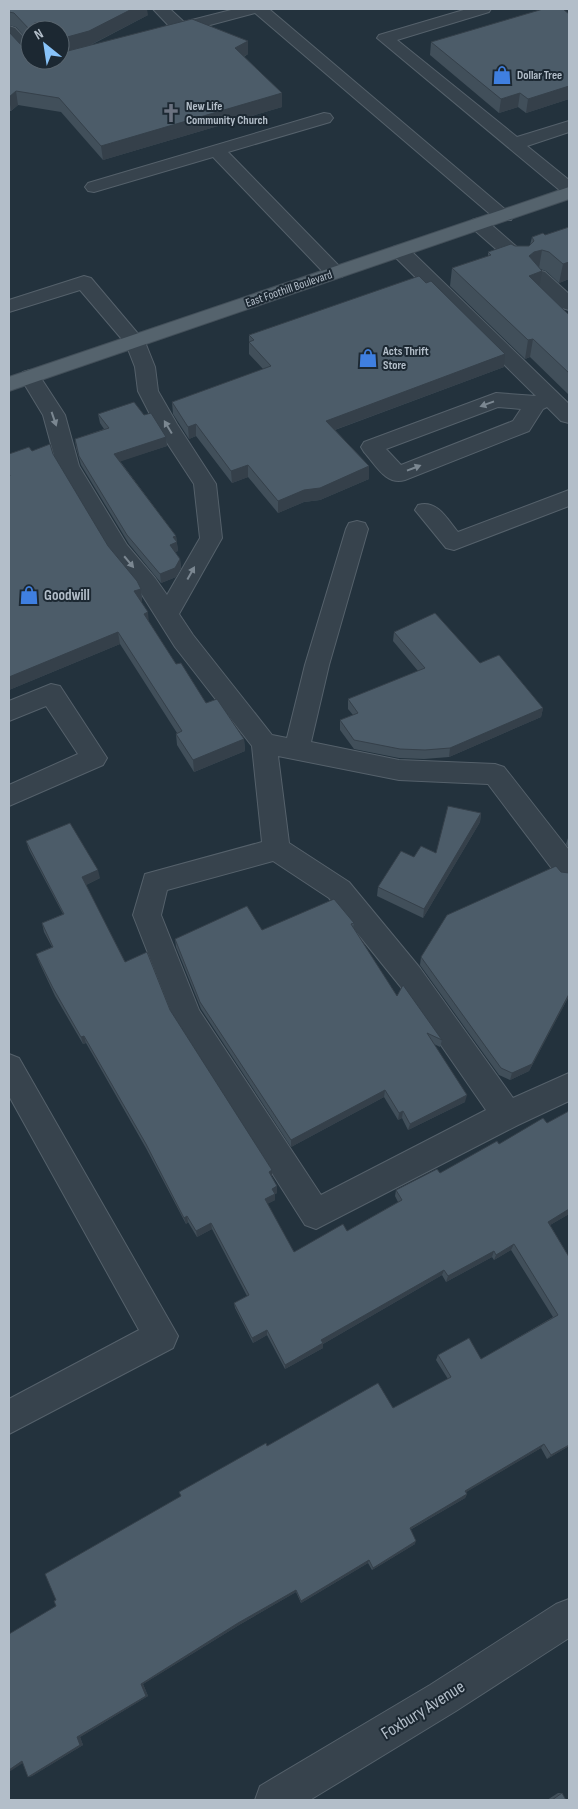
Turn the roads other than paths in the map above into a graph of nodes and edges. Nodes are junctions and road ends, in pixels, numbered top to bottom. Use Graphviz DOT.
graph roads {
  1 [pos="161,9"];
  2 [pos="253,9"];
  3 [pos="260,9"];
  4 [pos="482,9"];
  5 [pos="181,28"];
  6 [pos="9,30"];
  7 [pos="153,35"];
  8 [pos="20,43"];
  9 [pos="324,118"];
  10 [pos="569,126"];
  11 [pos="514,144"];
  12 [pos="216,150"];
  13 [pos="94,187"];
  14 [pos="569,189"];
  15 [pos="569,193"];
  16 [pos="504,216"];
  17 [pos="479,224"];
  18 [pos="400,251"];
  19 [pos="519,259"];
  20 [pos="335,273"];
  21 [pos="538,276"];
  22 [pos="569,304"];
  23 [pos="9,306"];
  24 [pos="135,342"];
  25 [pos="30,377"];
  26 [pos="9,384"];
  27 [pos="543,401"];
  28 [pos="569,416"];
  29 [pos="569,498"];
  30 [pos="426,510"];
  31 [pos="357,528"];
  32 [pos="167,616"];
  33 [pos="9,711"];
  34 [pos="264,743"];
  35 [pos="297,750"];
  36 [pos="9,796"];
  37 [pos="276,849"];
  38 [pos="569,870"];
  39 [pos="9,1068"];
  40 [pos="569,1087"];
  41 [pos="507,1115"];
  42 [pos="9,1417"];
  43 [pos="569,1616"];
  44 [pos="274,1800"];
  1 -- 5 [label="street"];
  2 -- 5 [label="street"];
  3 -- 16 [label="street"];
  4 -- 11 [label="street"];
  5 -- 7 [label="street"];
  6 -- 8 [label="street"];
  9 -- 12 [label="street"];
  10 -- 11 [label="street"];
  11 -- 14 [label="street"];
  12 -- 13 [label="street"];
  12 -- 20 [label="street"];
  15 -- 16 [label="main road, East Foothill Boulevard"];
  16 -- 17 [label="main road, East Foothill Boulevard"];
  17 -- 18 [label="main road, East Foothill Boulevard"];
  17 -- 19 [label="street"];
  18 -- 20 [label="main road, East Foothill Boulevard"];
  18 -- 27 [label="street"];
  20 -- 24 [label="main road, East Foothill Boulevard"];
  21 -- 22 [label="street"];
  23 -- 24 [label="street"];
  24 -- 25 [label="main road, East Foothill Boulevard"];
  32 -- 24 [label="street, one-way"];
  25 -- 26 [label="main road, East Foothill Boulevard"];
  25 -- 32 [label="street, one-way"];
  27 -- 27 [label="street, one-way"];
  27 -- 28 [label="street"];
  29 -- 30 [label="street"];
  31 -- 35 [label="street"];
  32 -- 34 [label="street"];
  33 -- 36 [label="street"];
  34 -- 35 [label="street"];
  34 -- 37 [label="street"];
  35 -- 38 [label="street"];
  37 -- 41 [label="street"];
  37 -- 41 [label="street"];
  39 -- 42 [label="street"];
  40 -- 41 [label="street"];
  43 -- 44 [label="street, Foxbury Avenue"];
}
